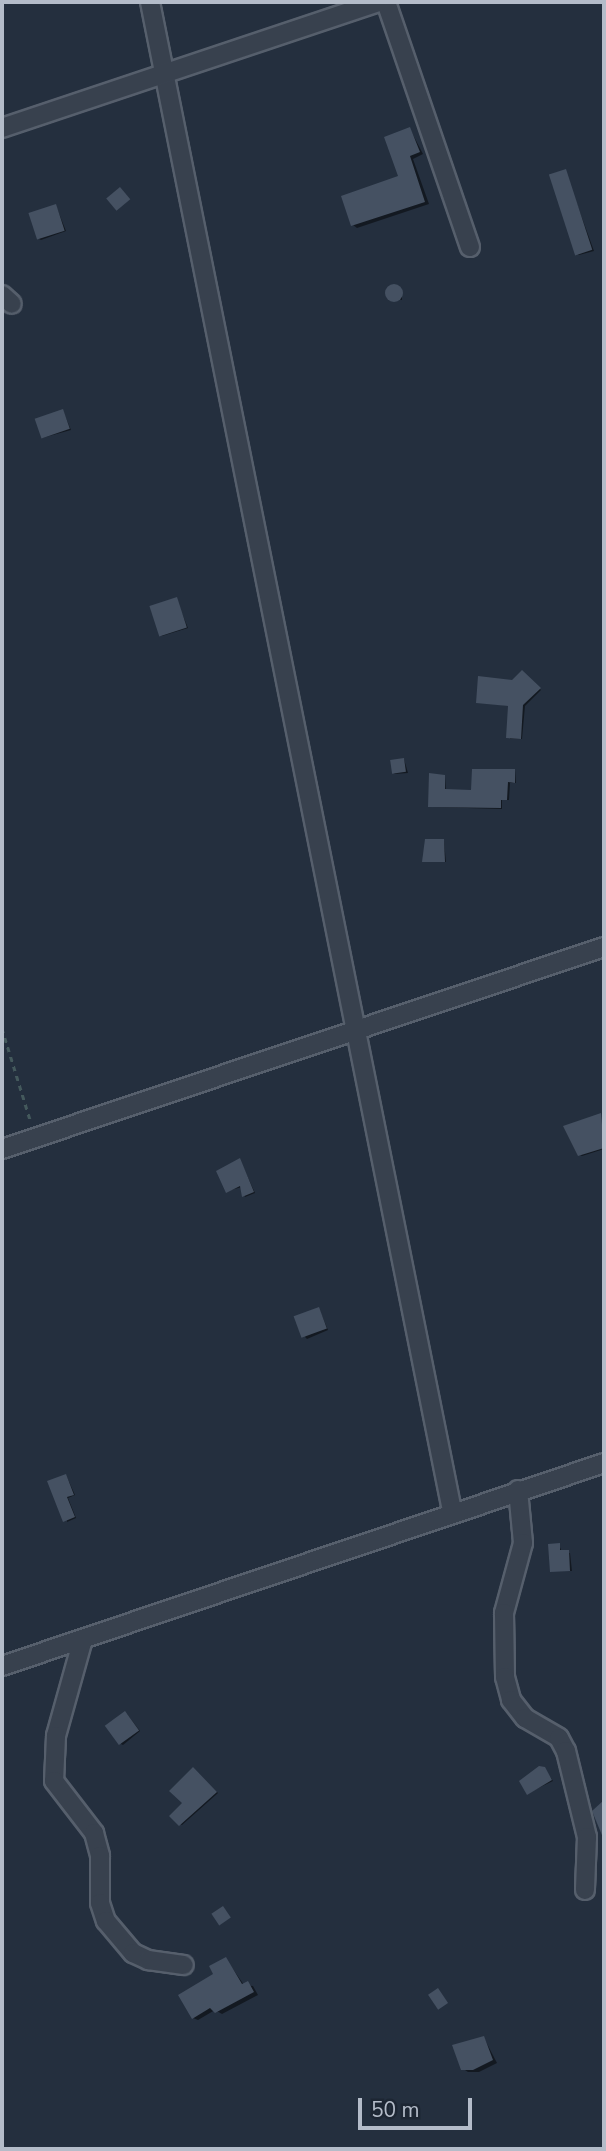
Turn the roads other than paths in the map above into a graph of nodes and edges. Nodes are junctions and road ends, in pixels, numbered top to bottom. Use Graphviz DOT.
graph roads {
  1 [pos="150,2"];
  2 [pos="378,2"];
  3 [pos="386,2"];
  4 [pos="163,70"];
  5 [pos="2,128"];
  6 [pos="470,247"];
  7 [pos="604,947"];
  8 [pos="359,1028"];
  9 [pos="2,1149"];
  10 [pos="604,1463"];
  11 [pos="517,1490"];
  12 [pos="452,1511"];
  13 [pos="83,1639"];
  14 [pos="2,1666"];
  15 [pos="585,1890"];
  16 [pos="184,1965"];
  1 -- 4 [label="street"];
  2 -- 4 [label="street"];
  3 -- 6 [label="street"];
  4 -- 5 [label="street"];
  4 -- 8 [label="street"];
  7 -- 8 [label="street"];
  8 -- 9 [label="street"];
  8 -- 12 [label="street"];
  10 -- 11 [label="street"];
  11 -- 12 [label="street"];
  11 -- 15 [label="street"];
  12 -- 13 [label="street"];
  13 -- 14 [label="street"];
  13 -- 16 [label="street"];
}
